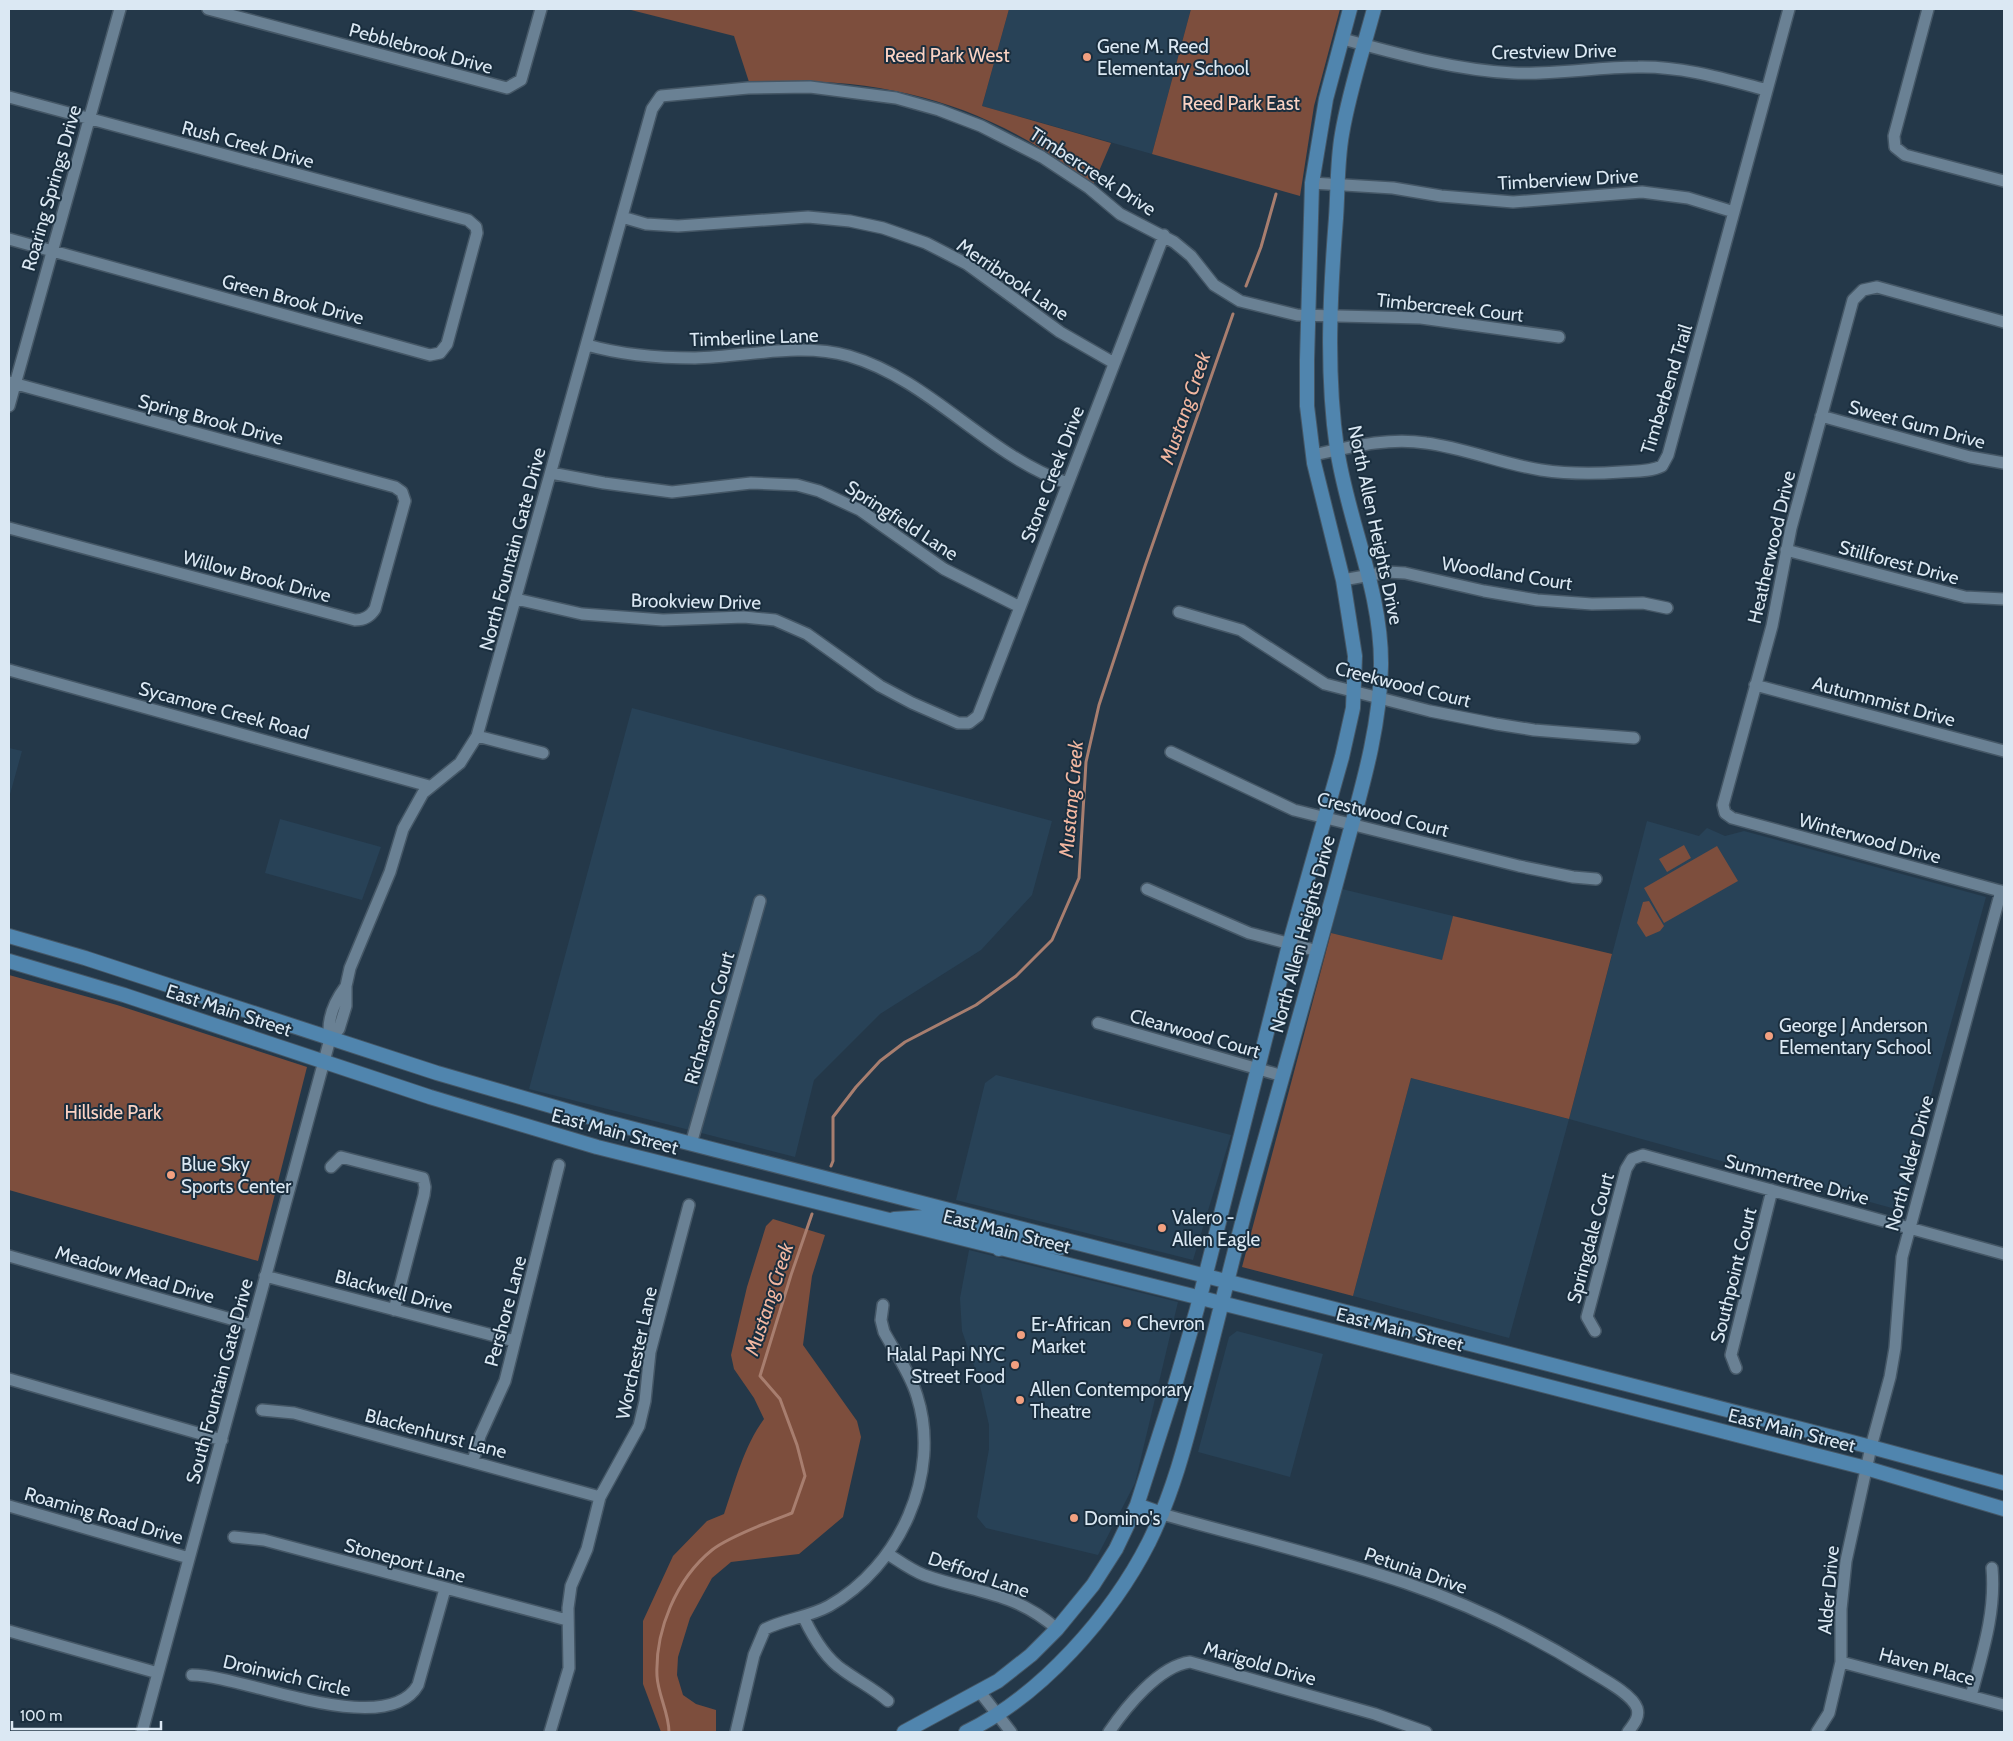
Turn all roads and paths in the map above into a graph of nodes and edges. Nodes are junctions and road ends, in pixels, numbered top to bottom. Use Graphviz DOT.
graph roads {
  1 [pos="120,9"];
  2 [pos="208,9"];
  3 [pos="541,9"];
  4 [pos="1350,9"];
  5 [pos="1374,9"];
  6 [pos="1789,9"];
  7 [pos="1928,9"];
  8 [pos="1342,39"];
  9 [pos="1364,45"];
  10 [pos="1767,90"];
  11 [pos="661,96"];
  12 [pos="9,97"];
  13 [pos="89,120"];
  14 [pos="2004,181"];
  15 [pos="1312,183"];
  16 [pos="1338,185"];
  17 [pos="1734,212"];
  18 [pos="622,217"];
  19 [pos="476,227"];
  20 [pos="1164,235"];
  21 [pos="9,239"];
  22 [pos="52,251"];
  23 [pos="1332,315"];
  24 [pos="1307,316"];
  25 [pos="2004,322"];
  26 [pos="1559,337"];
  27 [pos="587,345"];
  28 [pos="1114,363"];
  29 [pos="12,383"];
  30 [pos="9,406"];
  31 [pos="1821,416"];
  32 [pos="1337,450"];
  33 [pos="1313,455"];
  34 [pos="2004,463"];
  35 [pos="551,473"];
  36 [pos="1066,484"];
  37 [pos="402,492"];
  38 [pos="9,528"];
  39 [pos="1786,550"];
  40 [pos="1368,575"];
  41 [pos="1343,580"];
  42 [pos="516,599"];
  43 [pos="2004,599"];
  44 [pos="1020,607"];
  45 [pos="1667,608"];
  46 [pos="1179,612"];
  47 [pos="9,670"];
  48 [pos="1755,685"];
  49 [pos="1355,692"];
  50 [pos="1379,697"];
  51 [pos="969,723"];
  52 [pos="477,736"];
  53 [pos="1634,738"];
  54 [pos="2004,751"];
  55 [pos="1171,752"];
  56 [pos="543,753"];
  57 [pos="429,786"];
  58 [pos="1727,815"];
  59 [pos="1326,818"];
  60 [pos="1351,824"];
  61 [pos="1596,879"];
  62 [pos="1147,889"];
  63 [pos="2003,892"];
  64 [pos="760,901"];
  65 [pos="9,936"];
  66 [pos="1289,945"];
  67 [pos="1318,951"];
  68 [pos="9,961"];
  69 [pos="130,973"];
  70 [pos="124,995"];
  71 [pos="1098,1023"];
  72 [pos="330,1039"];
  73 [pos="324,1061"];
  74 [pos="1257,1069"];
  75 [pos="1283,1076"];
  76 [pos="691,1144"];
  77 [pos="1637,1156"];
  78 [pos="559,1166"];
  79 [pos="331,1167"];
  80 [pos="1772,1190"];
  81 [pos="689,1205"];
  82 [pos="886,1220"];
  83 [pos="1007,1225"];
  84 [pos="1909,1228"];
  85 [pos="1000,1249"];
  86 [pos="1105,1250"];
  87 [pos="2004,1254"];
  88 [pos="9,1256"];
  89 [pos="265,1276"];
  90 [pos="1205,1277"];
  91 [pos="1226,1282"];
  92 [pos="1199,1297"];
  93 [pos="1222,1302"];
  94 [pos="883,1305"];
  95 [pos="394,1310"];
  96 [pos="252,1325"];
  97 [pos="1595,1330"];
  98 [pos="515,1341"];
  99 [pos="1466,1344"];
  100 [pos="1462,1364"];
  101 [pos="1736,1368"];
  102 [pos="9,1379"];
  103 [pos="1597,1399"];
  104 [pos="1715,1408"];
  105 [pos="262,1410"];
  106 [pos="222,1440"];
  107 [pos="1871,1447"];
  108 [pos="473,1461"];
  109 [pos="1866,1468"];
  110 [pos="2004,1484"];
  111 [pos="600,1497"];
  112 [pos="1137,1505"];
  113 [pos="9,1506"];
  114 [pos="2004,1509"];
  115 [pos="1162,1514"];
  116 [pos="234,1537"];
  117 [pos="888,1554"];
  118 [pos="189,1558"];
  119 [pos="1992,1568"];
  120 [pos="445,1589"];
  121 [pos="804,1618"];
  122 [pos="567,1620"];
  123 [pos="1057,1629"];
  124 [pos="9,1631"];
  125 [pos="1841,1662"];
  126 [pos="158,1673"];
  127 [pos="192,1675"];
  128 [pos="980,1692"];
  129 [pos="1971,1696"];
  130 [pos="888,1701"];
  131 [pos="2004,1705"];
  132 [pos="997,1716"];
  133 [pos="142,1732"];
  134 [pos="550,1732"];
  135 [pos="736,1732"];
  136 [pos="904,1732"];
  137 [pos="966,1732"];
  138 [pos="1011,1732"];
  139 [pos="1109,1732"];
  140 [pos="1426,1732"];
  141 [pos="1628,1732"];
  142 [pos="1817,1732"];
  1 -- 13 [label="street, Roaring Springs Drive"];
  2 -- 3 [label="street, Pebblebrook Drive"];
  4 -- 8 [label="main road, North Allen Heights Drive"];
  5 -- 9 [label="main road, North Allen Heights Drive"];
  6 -- 10 [label="street, Timberbend Trail"];
  7 -- 14 [label="street"];
  8 -- 9 [label="street, Crestview Drive"];
  8 -- 15 [label="main road, North Allen Heights Drive"];
  9 -- 10 [label="street, Crestview Drive"];
  9 -- 16 [label="main road, North Allen Heights Drive"];
  10 -- 17 [label="street, Timberbend Trail"];
  11 -- 18 [label="street, North Fountain Gate Drive"];
  11 -- 20 [label="street, Timbercreek Drive"];
  12 -- 13 [label="street, Rush Creek Drive"];
  13 -- 19 [label="street, Rush Creek Drive"];
  13 -- 22 [label="street, Roaring Springs Drive"];
  15 -- 16 [label="street, Timberview Drive"];
  15 -- 24 [label="main road, North Allen Heights Drive"];
  16 -- 17 [label="street, Timberview Drive"];
  16 -- 23 [label="main road, North Allen Heights Drive"];
  17 -- 32 [label="street, Timberbend Trail"];
  18 -- 27 [label="street, North Fountain Gate Drive"];
  18 -- 28 [label="street, Merribrook Lane"];
  19 -- 22 [label="street, Green Brook Drive"];
  20 -- 24 [label="street, Timbercreek Drive"];
  20 -- 28 [label="street, Stone Creek Drive"];
  21 -- 22 [label="street, Green Brook Drive"];
  22 -- 29 [label="street, Roaring Springs Drive"];
  23 -- 24 [label="street, Timbercreek Court"];
  23 -- 26 [label="street, Timbercreek Court"];
  23 -- 32 [label="main road, North Allen Heights Drive"];
  24 -- 33 [label="main road, North Allen Heights Drive"];
  25 -- 31 [label="street, Heatherwood Drive"];
  27 -- 35 [label="street, North Fountain Gate Drive"];
  27 -- 36 [label="street, Timberline Lane"];
  28 -- 36 [label="street, Stone Creek Drive"];
  29 -- 30 [label="street, Roaring Springs Drive"];
  29 -- 37 [label="street, Spring Brook Drive"];
  31 -- 34 [label="street, Sweet Gum Drive"];
  31 -- 39 [label="street, Heatherwood Drive"];
  32 -- 33 [label="street, Timberbend Trail"];
  32 -- 40 [label="main road, North Allen Heights Drive"];
  33 -- 41 [label="main road, North Allen Heights Drive"];
  35 -- 42 [label="street, North Fountain Gate Drive"];
  35 -- 44 [label="street, Springfield Lane"];
  36 -- 44 [label="street, Stone Creek Drive"];
  37 -- 38 [label="street, Willow Brook Drive"];
  39 -- 43 [label="street, Stillforest Drive"];
  39 -- 48 [label="street, Heatherwood Drive"];
  40 -- 41 [label="street, Woodland Court"];
  40 -- 45 [label="street, Woodland Court"];
  40 -- 50 [label="main road, North Allen Heights Drive"];
  41 -- 49 [label="main road, North Allen Heights Drive"];
  42 -- 51 [label="street, Brookview Drive"];
  42 -- 52 [label="street, North Fountain Gate Drive"];
  44 -- 51 [label="street, Stone Creek Drive"];
  46 -- 49 [label="street, Creekwood Court"];
  47 -- 57 [label="street, Sycamore Creek Road"];
  48 -- 54 [label="street, Autumnmist Drive"];
  48 -- 58 [label="street, Heatherwood Drive"];
  49 -- 50 [label="street, Creekwood Court"];
  49 -- 59 [label="main road, North Allen Heights Drive"];
  50 -- 53 [label="street, Creekwood Court"];
  50 -- 60 [label="main road, North Allen Heights Drive"];
  52 -- 56 [label="street"];
  52 -- 57 [label="street, North Fountain Gate Drive"];
  55 -- 59 [label="street, Crestwood Court"];
  57 -- 72 [label="street, North Fountain Gate Drive"];
  58 -- 63 [label="street, Winterwood Drive"];
  59 -- 60 [label="street, Crestwood Court"];
  59 -- 66 [label="main road, North Allen Heights Drive"];
  60 -- 61 [label="street, Crestwood Court"];
  60 -- 67 [label="main road, North Allen Heights Drive"];
  62 -- 66 [label="street"];
  63 -- 84 [label="street, North Alder Drive"];
  64 -- 76 [label="street, Richardson Court"];
  65 -- 69 [label="main road, East Main Street"];
  66 -- 67 [label="street"];
  66 -- 74 [label="main road, North Allen Heights Drive"];
  67 -- 75 [label="main road, North Allen Heights Drive"];
  68 -- 70 [label="main road, East Main Street"];
  69 -- 70 [label="main road"];
  69 -- 72 [label="main road, East Main Street"];
  70 -- 73 [label="main road, East Main Street"];
  71 -- 74 [label="street, Clearwood Court"];
  72 -- 73 [label="street, South Fountain Gate Drive"];
  72 -- 76 [label="main road, East Main Street"];
  73 -- 82 [label="main road, East Main Street"];
  73 -- 89 [label="street, South Fountain Gate Drive"];
  74 -- 75 [label="street, Clearwood Court"];
  74 -- 90 [label="main road, North Allen Heights Drive"];
  75 -- 91 [label="main road, North Allen Heights Drive"];
  76 -- 83 [label="main road, East Main Street"];
  77 -- 80 [label="street, Summertree Drive"];
  77 -- 97 [label="street, Springdale Court"];
  78 -- 98 [label="street, Pershore Lane"];
  79 -- 95 [label="street"];
  80 -- 84 [label="street, Summertree Drive"];
  80 -- 101 [label="street, Southpoint Court"];
  81 -- 111 [label="street, Worchester Lane"];
  82 -- 83 [label="main road"];
  82 -- 85 [label="main road, East Main Street"];
  83 -- 86 [label="main road, East Main Street"];
  84 -- 87 [label="street, Summertree Drive"];
  84 -- 107 [label="street, North Alder Drive"];
  85 -- 86 [label="main road"];
  85 -- 92 [label="main road, East Main Street"];
  86 -- 90 [label="main road, East Main Street"];
  88 -- 96 [label="street, Meadow Mead Drive"];
  89 -- 95 [label="street, Blackwell Drive"];
  89 -- 96 [label="street, South Fountain Gate Drive"];
  90 -- 91 [label="main road, East Main Street"];
  90 -- 92 [label="main road, North Allen Heights Drive"];
  91 -- 93 [label="main road, North Allen Heights Drive"];
  91 -- 99 [label="main road, East Main Street"];
  92 -- 93 [label="main road, East Main Street"];
  92 -- 112 [label="main road, North Allen Heights Drive"];
  93 -- 100 [label="main road, East Main Street"];
  93 -- 115 [label="main road, North Allen Heights Drive"];
  94 -- 117 [label="street"];
  95 -- 98 [label="street, Blackwell Drive"];
  96 -- 106 [label="street, South Fountain Gate Drive"];
  98 -- 108 [label="street, Pershore Lane"];
  99 -- 100 [label="main road"];
  99 -- 104 [label="main road, East Main Street"];
  100 -- 103 [label="main road, East Main Street"];
  102 -- 106 [label="street"];
  103 -- 104 [label="main road"];
  103 -- 109 [label="main road, East Main Street"];
  104 -- 107 [label="main road, East Main Street"];
  105 -- 108 [label="street, Blackenhurst Lane"];
  106 -- 118 [label="street, South Fountain Gate Drive"];
  107 -- 109 [label="street, Alder Drive"];
  107 -- 110 [label="main road, East Main Street"];
  108 -- 111 [label="street, Blackenhurst Lane"];
  109 -- 114 [label="main road, East Main Street"];
  109 -- 125 [label="street, Alder Drive"];
  111 -- 122 [label="street, Worchester Lane"];
  112 -- 115 [label="main road"];
  112 -- 123 [label="main road, North Allen Heights Drive"];
  113 -- 118 [label="street, Roaming Road Drive"];
  115 -- 132 [label="main road, North Allen Heights Drive"];
  115 -- 141 [label="street, Petunia Drive"];
  116 -- 120 [label="street, Stoneport Lane"];
  117 -- 121 [label="street"];
  117 -- 123 [label="street, Defford Lane"];
  118 -- 126 [label="street, South Fountain Gate Drive"];
  119 -- 129 [label="street"];
  120 -- 122 [label="street, Stoneport Lane"];
  120 -- 127 [label="street, Droinwich Circle"];
  121 -- 130 [label="street"];
  121 -- 135 [label="street"];
  122 -- 134 [label="street, Worchester Lane"];
  123 -- 128 [label="main road, North Allen Heights Drive"];
  124 -- 126 [label="street"];
  125 -- 129 [label="street, Haven Place"];
  125 -- 142 [label="street, Alder Drive"];
  126 -- 133 [label="street, South Fountain Gate Drive"];
  128 -- 132 [label="street"];
  128 -- 136 [label="main road, North Allen Heights Drive"];
  129 -- 131 [label="street, Haven Place"];
  132 -- 137 [label="main road, North Allen Heights Drive"];
  132 -- 138 [label="street"];
  139 -- 140 [label="street, Marigold Drive"];
}
